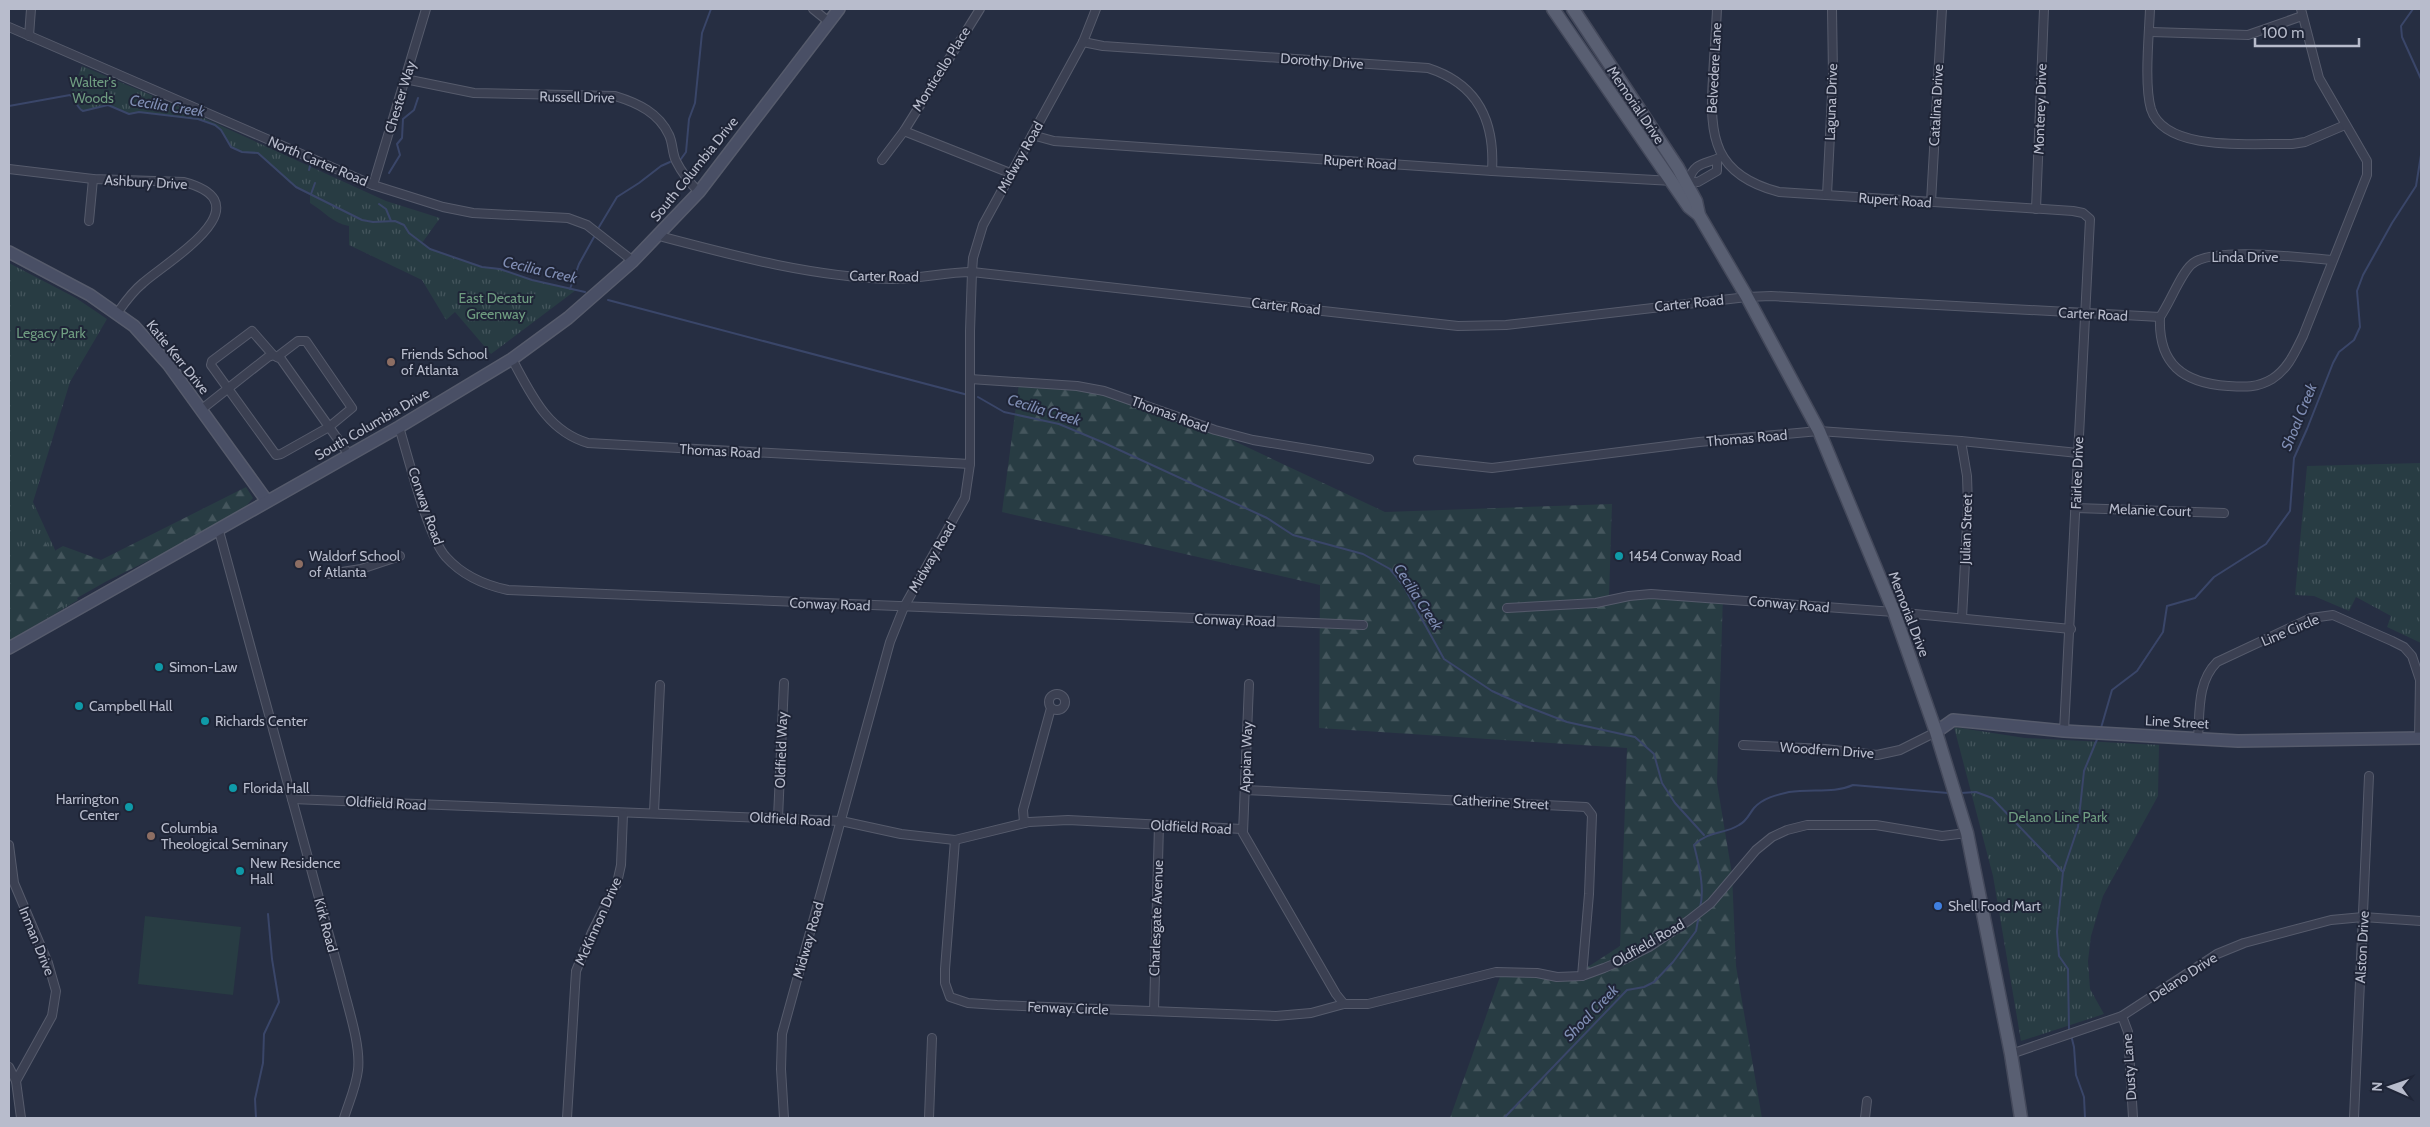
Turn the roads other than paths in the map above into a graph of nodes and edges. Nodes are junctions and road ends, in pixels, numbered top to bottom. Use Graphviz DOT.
graph roads {
  1 [pos="31,9"];
  2 [pos="426,9"];
  3 [pos="813,9"];
  4 [pos="839,9"];
  5 [pos="980,9"];
  6 [pos="1096,9"];
  7 [pos="1553,9"];
  8 [pos="1573,9"];
  9 [pos="1717,9"];
  10 [pos="1832,9"];
  11 [pos="1942,9"];
  12 [pos="2044,9"];
  13 [pos="2160,9"];
  14 [pos="2150,10"];
  15 [pos="2301,12"];
  16 [pos="829,22"];
  17 [pos="9,26"];
  18 [pos="2151,32"];
  19 [pos="29,36"];
  20 [pos="1083,42"];
  21 [pos="405,79"];
  22 [pos="2345,125"];
  23 [pos="904,131"];
  24 [pos="1032,135"];
  25 [pos="1720,157"];
  26 [pos="882,160"];
  27 [pos="9,169"];
  28 [pos="1492,171"];
  29 [pos="1010,174"];
  30 [pos="93,179"];
  31 [pos="1671,180"];
  32 [pos="1687,180"];
  33 [pos="373,185"];
  34 [pos="699,192"];
  35 [pos="1827,195"];
  36 [pos="1931,202"];
  37 [pos="2036,209"];
  38 [pos="1699,215"];
  39 [pos="2088,216"];
  40 [pos="89,221"];
  41 [pos="659,236"];
  42 [pos="9,252"];
  43 [pos="2332,260"];
  44 [pos="633,261"];
  45 [pos="972,272"];
  46 [pos="1748,297"];
  47 [pos="118,312"];
  48 [pos="2086,314"];
  49 [pos="2160,317"];
  50 [pos="275,356"];
  51 [pos="512,359"];
  52 [pos="970,379"];
  53 [pos="227,389"];
  54 [pos="202,410"];
  55 [pos="329,427"];
  56 [pos="399,427"];
  57 [pos="1819,431"];
  58 [pos="1960,441"];
  59 [pos="2078,453"];
  60 [pos="349,455"];
  61 [pos="1369,459"];
  62 [pos="1418,460"];
  63 [pos="970,464"];
  64 [pos="267,501"];
  65 [pos="2076,508"];
  66 [pos="2224,513"];
  67 [pos="219,531"];
  68 [pos="400,556"];
  69 [pos="329,574"];
  70 [pos="904,607"];
  71 [pos="1507,608"];
  72 [pos="1894,612"];
  73 [pos="1962,618"];
  74 [pos="1363,625"];
  75 [pos="2071,629"];
  76 [pos="9,648"];
  77 [pos="784,683"];
  78 [pos="1249,684"];
  79 [pos="660,685"];
  80 [pos="1051,708"];
  81 [pos="2064,731"];
  82 [pos="1936,732"];
  83 [pos="2198,738"];
  84 [pos="2420,738"];
  85 [pos="1743,746"];
  86 [pos="2369,776"];
  87 [pos="1245,790"];
  88 [pos="292,799"];
  89 [pos="654,812"];
  90 [pos="623,814"];
  91 [pos="778,818"];
  92 [pos="840,821"];
  93 [pos="1024,823"];
  94 [pos="1159,825"];
  95 [pos="1242,829"];
  96 [pos="1967,833"];
  97 [pos="954,840"];
  98 [pos="9,845"];
  99 [pos="2363,917"];
  100 [pos="2421,921"];
  101 [pos="1582,976"];
  102 [pos="1344,1004"];
  103 [pos="1154,1011"];
  104 [pos="2122,1016"];
  105 [pos="932,1038"];
  106 [pos="2010,1054"];
  107 [pos="9,1068"];
  108 [pos="16,1081"];
  109 [pos="1866,1101"];
  110 [pos="21,1118"];
  111 [pos="344,1118"];
  112 [pos="566,1118"];
  113 [pos="784,1118"];
  114 [pos="929,1118"];
  115 [pos="1865,1118"];
  116 [pos="2021,1118"];
  117 [pos="2133,1118"];
  118 [pos="2354,1118"];
  1 -- 19 [label="street"];
  2 -- 21 [label="street, Chester Way"];
  3 -- 16 [label="street"];
  4 -- 16 [label="main road, South Columbia Drive"];
  5 -- 23 [label="street, Monticello Place"];
  6 -- 20 [label="street, Midway Road"];
  7 -- 31 [label="main road, Memorial Drive"];
  8 -- 32 [label="main road, Memorial Drive"];
  9 -- 25 [label="street, Belvedere Lane"];
  10 -- 35 [label="street, Laguna Drive"];
  11 -- 36 [label="street, Catalina Drive"];
  12 -- 37 [label="street, Monterey Drive"];
  13 -- 14 [label="street"];
  14 -- 18 [label="street"];
  15 -- 18 [label="street"];
  15 -- 22 [label="street"];
  16 -- 34 [label="main road, South Columbia Drive"];
  17 -- 19 [label="street, North Carter Road"];
  18 -- 22 [label="street"];
  19 -- 33 [label="street, North Carter Road"];
  20 -- 24 [label="street, Midway Road"];
  20 -- 28 [label="street, Dorothy Drive"];
  21 -- 33 [label="street, Chester Way"];
  21 -- 34 [label="street, Russell Drive"];
  22 -- 43 [label="street"];
  23 -- 26 [label="street, Monticello Place"];
  23 -- 29 [label="street"];
  24 -- 28 [label="street, Rupert Road"];
  24 -- 29 [label="street, Midway Road"];
  25 -- 32 [label="street"];
  25 -- 32 [label="street, Rupert Road"];
  25 -- 35 [label="street, Rupert Road"];
  27 -- 30 [label="street, Ashbury Drive"];
  28 -- 31 [label="street, Rupert Road"];
  29 -- 45 [label="street, Midway Road"];
  30 -- 40 [label="street"];
  30 -- 47 [label="street, Ashbury Drive"];
  31 -- 32 [label="street, Rupert Road"];
  31 -- 38 [label="main road, Memorial Drive"];
  32 -- 38 [label="main road, Memorial Drive"];
  33 -- 44 [label="street, North Carter Road"];
  34 -- 41 [label="main road, South Columbia Drive"];
  35 -- 36 [label="street, Rupert Road"];
  36 -- 37 [label="street, Rupert Road"];
  37 -- 39 [label="street, Rupert Road"];
  38 -- 46 [label="main road, Memorial Drive"];
  39 -- 48 [label="street, Fairlee Drive"];
  41 -- 44 [label="main road, South Columbia Drive"];
  41 -- 45 [label="street, Carter Road"];
  42 -- 47 [label="main road, Katie Kerr Drive"];
  43 -- 49 [label="street, Linda Drive"];
  43 -- 49 [label="street"];
  44 -- 51 [label="main road, South Columbia Drive"];
  45 -- 46 [label="street, Carter Road"];
  45 -- 52 [label="street, Midway Road"];
  46 -- 48 [label="street, Carter Road"];
  46 -- 57 [label="main road, Memorial Drive"];
  47 -- 54 [label="main road, Katie Kerr Drive"];
  48 -- 49 [label="street, Carter Road"];
  48 -- 59 [label="street, Fairlee Drive"];
  50 -- 53 [label="street"];
  50 -- 53 [label="street"];
  50 -- 55 [label="street"];
  50 -- 55 [label="street"];
  51 -- 56 [label="main road, South Columbia Drive"];
  51 -- 63 [label="street, Thomas Road"];
  52 -- 61 [label="street, Thomas Road"];
  52 -- 63 [label="street, Midway Road"];
  53 -- 54 [label="street"];
  53 -- 55 [label="street"];
  54 -- 64 [label="main road, Katie Kerr Drive"];
  55 -- 60 [label="street"];
  56 -- 60 [label="main road, South Columbia Drive"];
  56 -- 70 [label="street, Conway Road"];
  57 -- 58 [label="street, Thomas Road"];
  57 -- 62 [label="street, Thomas Road"];
  57 -- 72 [label="main road, Memorial Drive"];
  58 -- 59 [label="street, Thomas Road"];
  58 -- 73 [label="street, Julian Street"];
  59 -- 65 [label="street, Fairlee Drive"];
  60 -- 64 [label="main road, South Columbia Drive"];
  63 -- 70 [label="street, Midway Road"];
  64 -- 67 [label="main road, South Columbia Drive"];
  65 -- 66 [label="street, Melanie Court"];
  65 -- 75 [label="street, Fairlee Drive"];
  67 -- 76 [label="main road, South Columbia Drive"];
  67 -- 88 [label="street, Kirk Road"];
  68 -- 69 [label="street"];
  70 -- 74 [label="street, Conway Road"];
  70 -- 92 [label="street, Midway Road"];
  71 -- 72 [label="street, Conway Road"];
  72 -- 73 [label="street, Conway Road"];
  72 -- 82 [label="main road, Memorial Drive"];
  73 -- 75 [label="street, Conway Road"];
  75 -- 81 [label="street, Fairlee Drive"];
  77 -- 91 [label="street, Oldfield Way"];
  78 -- 87 [label="street, Appian Way"];
  79 -- 89 [label="street"];
  80 -- 93 [label="street"];
  81 -- 82 [label="main road, Line Street"];
  81 -- 83 [label="main road, Line Street"];
  82 -- 85 [label="street, Woodfern Drive"];
  82 -- 96 [label="main road, Memorial Drive"];
  83 -- 84 [label="main road, Line Street"];
  83 -- 84 [label="street, Line Circle"];
  86 -- 99 [label="street, Alston Drive"];
  87 -- 95 [label="street, Appian Way"];
  87 -- 101 [label="street, Catherine Street"];
  88 -- 90 [label="street, Oldfield Road"];
  88 -- 111 [label="street, Kirk Road"];
  89 -- 90 [label="street, Oldfield Road"];
  89 -- 91 [label="street, Oldfield Road"];
  90 -- 112 [label="street, McKinnon Drive"];
  91 -- 92 [label="street, Oldfield Road"];
  92 -- 97 [label="street, Oldfield Road"];
  92 -- 113 [label="street, Midway Road"];
  93 -- 94 [label="street, Oldfield Road"];
  93 -- 97 [label="street, Oldfield Road"];
  94 -- 95 [label="street, Oldfield Road"];
  94 -- 103 [label="street, Charlesgate Avenue"];
  95 -- 102 [label="street, Oldfield Road"];
  96 -- 101 [label="street, Oldfield Road"];
  96 -- 106 [label="main road, Memorial Drive"];
  97 -- 103 [label="street, Fenway Circle"];
  98 -- 108 [label="street, Inman Drive"];
  99 -- 100 [label="street, Delano Drive"];
  99 -- 104 [label="street, Delano Drive"];
  99 -- 118 [label="street, Alston Drive"];
  101 -- 102 [label="street, Oldfield Road"];
  102 -- 103 [label="street, Fenway Circle"];
  104 -- 106 [label="street, Delano Drive"];
  104 -- 117 [label="street, Dusty Lane"];
  105 -- 114 [label="street"];
  106 -- 116 [label="main road, Memorial Drive"];
  107 -- 108 [label="street"];
  108 -- 110 [label="street"];
  109 -- 115 [label="street"];
}
